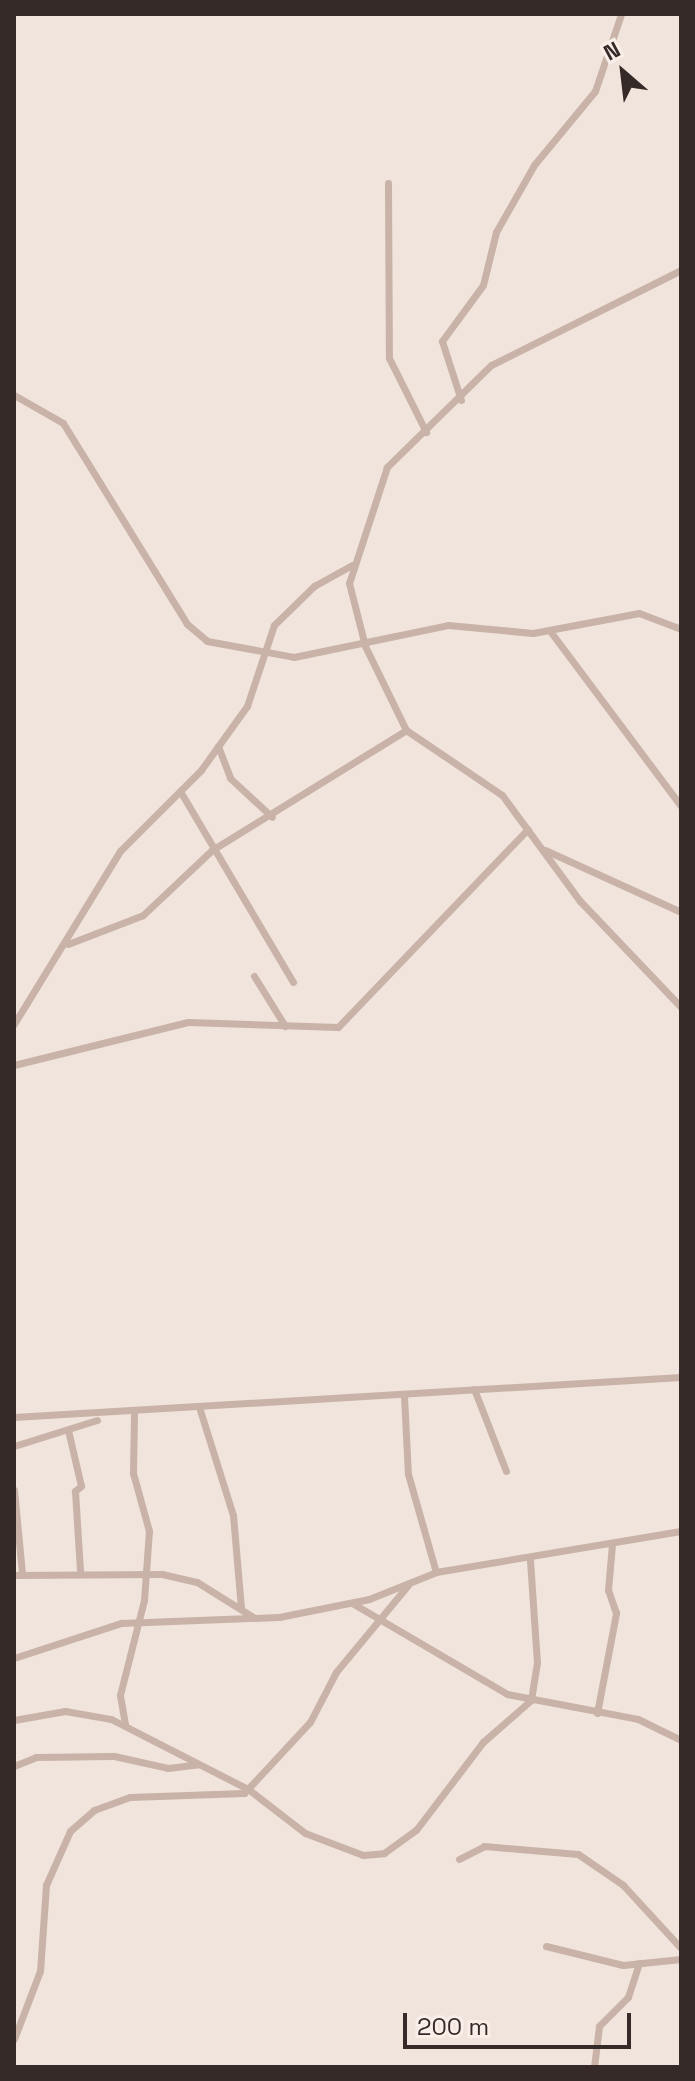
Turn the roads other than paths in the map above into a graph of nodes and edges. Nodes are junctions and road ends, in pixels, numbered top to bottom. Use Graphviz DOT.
graph roads {
  1 [pos="621,14"];
  2 [pos="388,183"];
  3 [pos="681,270"];
  4 [pos="14,395"];
  5 [pos="461,400"];
  6 [pos="426,432"];
  7 [pos="352,565"];
  8 [pos="681,629"];
  9 [pos="550,631"];
  10 [pos="365,646"];
  11 [pos="263,650"];
  12 [pos="406,730"];
  13 [pos="218,746"];
  14 [pos="180,791"];
  15 [pos="681,806"];
  16 [pos="272,817"];
  17 [pos="528,829"];
  18 [pos="541,848"];
  19 [pos="212,850"];
  20 [pos="681,912"];
  21 [pos="68,944"];
  22 [pos="254,976"];
  23 [pos="293,982"];
  24 [pos="681,1007"];
  25 [pos="14,1024"];
  26 [pos="285,1026"];
  27 [pos="14,1065"];
  28 [pos="681,1377"];
  29 [pos="474,1389"];
  30 [pos="404,1396"];
  31 [pos="200,1410"];
  32 [pos="134,1415"];
  33 [pos="14,1417"];
  34 [pos="103,1418"];
  35 [pos="68,1430"];
  36 [pos="14,1446"];
  37 [pos="506,1471"];
  38 [pos="14,1490"];
  39 [pos="681,1531"];
  40 [pos="612,1544"];
  41 [pos="530,1560"];
  42 [pos="80,1571"];
  43 [pos="146,1572"];
  44 [pos="436,1572"];
  45 [pos="18,1574"];
  46 [pos="414,1579"];
  47 [pos="352,1603"];
  48 [pos="241,1608"];
  49 [pos="255,1618"];
  50 [pos="381,1620"];
  51 [pos="139,1622"];
  52 [pos="14,1658"];
  53 [pos="531,1700"];
  54 [pos="597,1713"];
  55 [pos="14,1720"];
  56 [pos="125,1724"];
  57 [pos="681,1740"];
  58 [pos="199,1764"];
  59 [pos="14,1766"];
  60 [pos="249,1790"];
  61 [pos="459,1859"];
  62 [pos="546,1946"];
  63 [pos="681,1948"];
  64 [pos="681,1959"];
  65 [pos="639,1963"];
  66 [pos="14,2039"];
  67 [pos="594,2067"];
  1 -- 5 [label="street"];
  2 -- 6 [label="street"];
  3 -- 5 [label="street"];
  4 -- 11 [label="street"];
  5 -- 6 [label="street"];
  6 -- 7 [label="street"];
  7 -- 10 [label="street"];
  7 -- 11 [label="street"];
  8 -- 9 [label="street"];
  9 -- 10 [label="street"];
  9 -- 15 [label="street"];
  10 -- 11 [label="street"];
  10 -- 12 [label="street"];
  11 -- 13 [label="street"];
  12 -- 16 [label="street"];
  12 -- 17 [label="street"];
  13 -- 14 [label="street"];
  13 -- 16 [label="street"];
  14 -- 19 [label="street"];
  14 -- 21 [label="street"];
  16 -- 19 [label="street"];
  17 -- 18 [label="street"];
  17 -- 26 [label="street"];
  18 -- 20 [label="street"];
  18 -- 24 [label="street"];
  19 -- 21 [label="street"];
  19 -- 23 [label="street"];
  21 -- 25 [label="street"];
  22 -- 26 [label="street"];
  26 -- 27 [label="street"];
  28 -- 29 [label="street"];
  29 -- 30 [label="street"];
  29 -- 37 [label="street"];
  30 -- 31 [label="street"];
  30 -- 44 [label="street"];
  31 -- 32 [label="street"];
  31 -- 48 [label="street"];
  32 -- 34 [label="street"];
  32 -- 43 [label="street"];
  33 -- 34 [label="street"];
  34 -- 35 [label="street"];
  35 -- 36 [label="street"];
  35 -- 42 [label="street"];
  38 -- 45 [label="street"];
  39 -- 40 [label="street"];
  40 -- 41 [label="street"];
  40 -- 54 [label="street"];
  41 -- 44 [label="street"];
  41 -- 53 [label="street"];
  42 -- 43 [label="street"];
  42 -- 45 [label="street"];
  43 -- 48 [label="street"];
  43 -- 51 [label="street"];
  44 -- 46 [label="street"];
  46 -- 47 [label="street"];
  46 -- 50 [label="street"];
  47 -- 49 [label="street"];
  47 -- 50 [label="street"];
  48 -- 49 [label="street"];
  49 -- 51 [label="street"];
  50 -- 53 [label="street"];
  50 -- 60 [label="street"];
  51 -- 52 [label="street"];
  51 -- 56 [label="street"];
  53 -- 54 [label="street"];
  53 -- 60 [label="street"];
  54 -- 57 [label="street"];
  55 -- 56 [label="street"];
  56 -- 58 [label="street"];
  58 -- 59 [label="street"];
  58 -- 60 [label="street"];
  60 -- 66 [label="street"];
  61 -- 63 [label="street"];
  62 -- 65 [label="street"];
  64 -- 65 [label="street"];
  65 -- 67 [label="street"];
}
